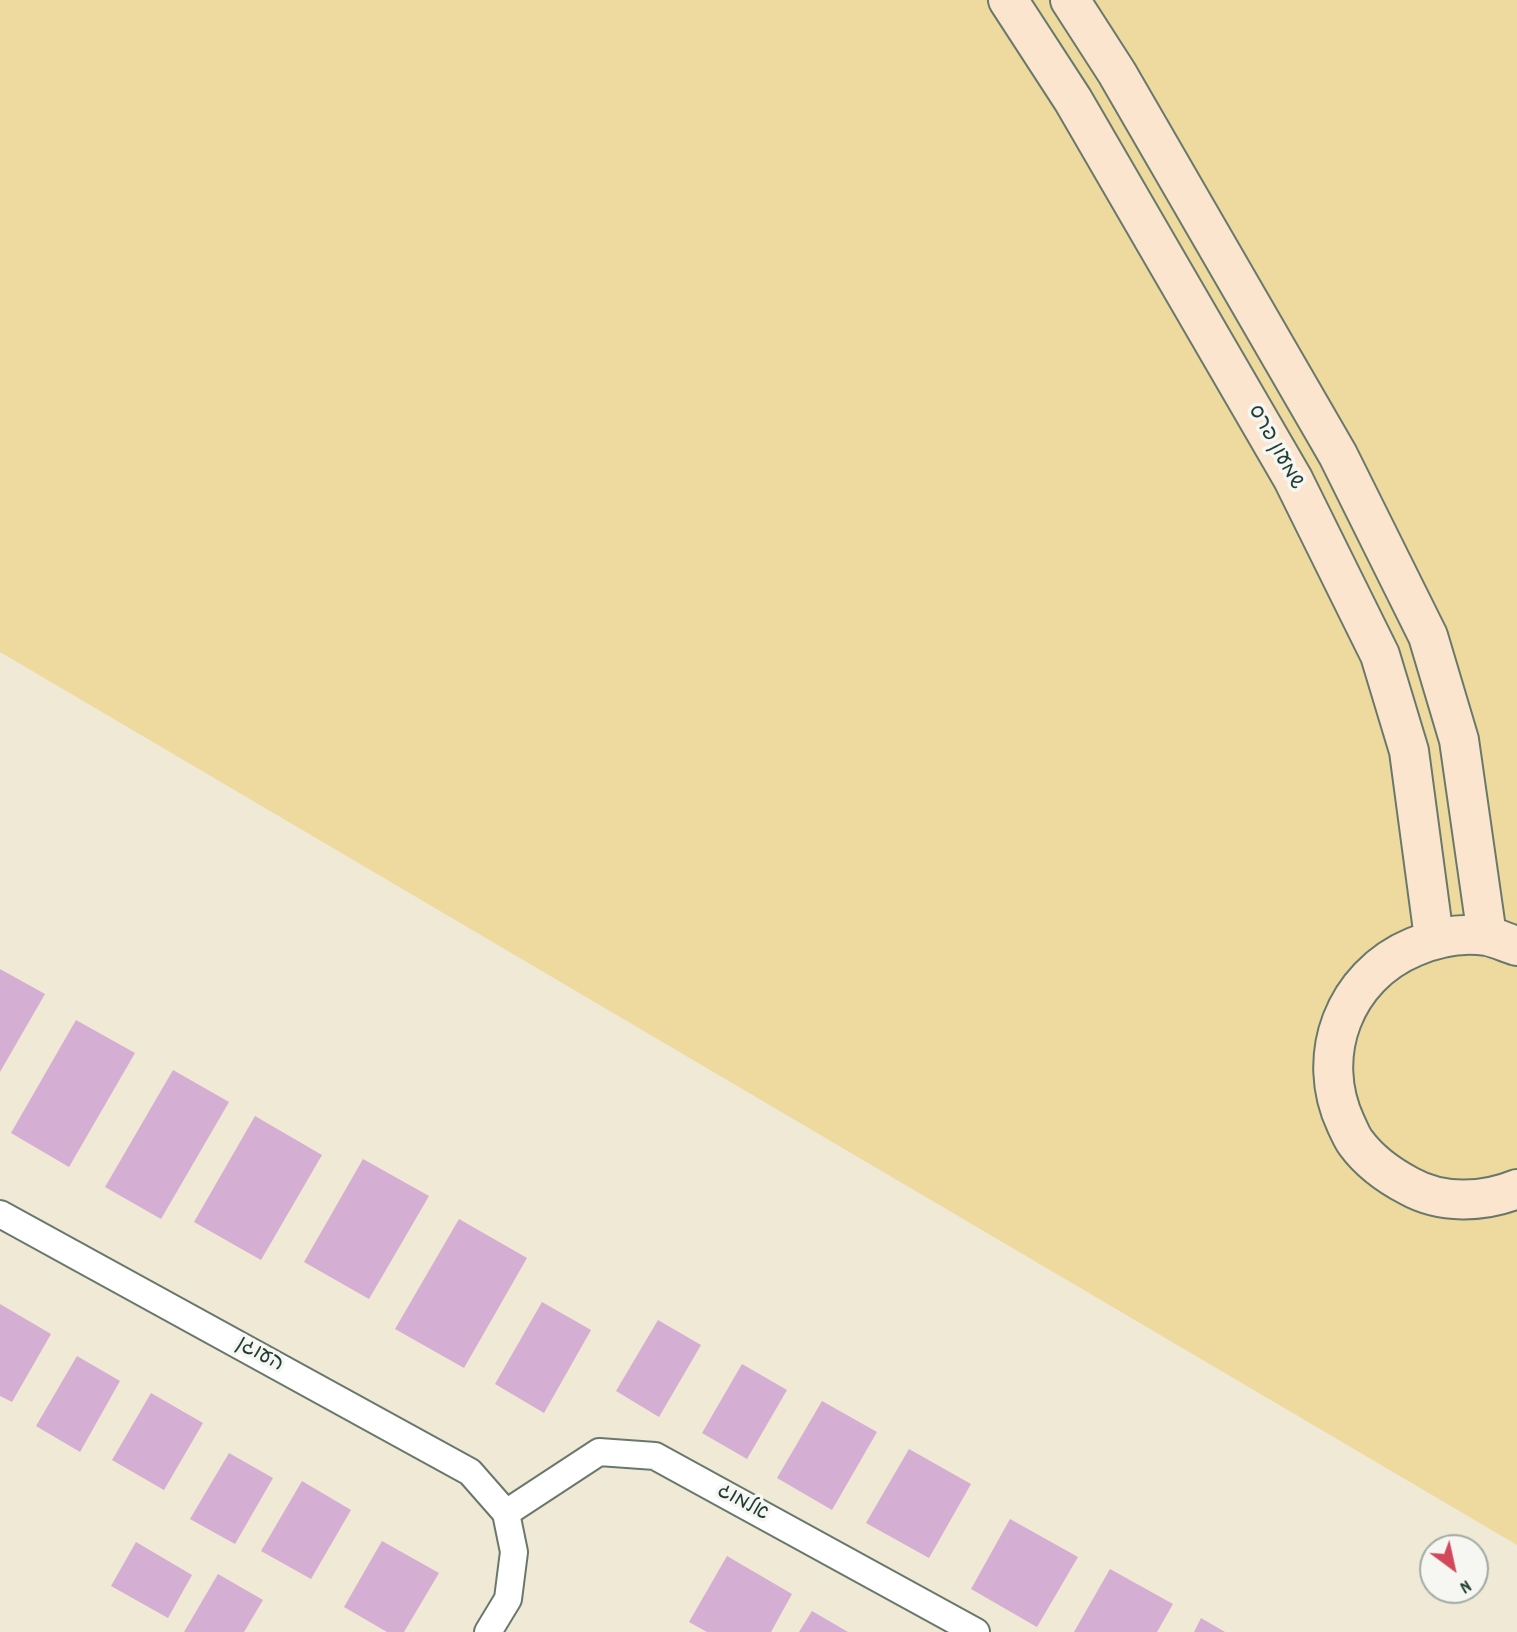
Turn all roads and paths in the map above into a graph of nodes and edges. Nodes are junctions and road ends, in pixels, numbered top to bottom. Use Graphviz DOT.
graph roads {
  1 [pos="1008,0"];
  2 [pos="1070,0"];
  3 [pos="1434,938"];
  4 [pos="1502,942"];
  5 [pos="1513,1198"];
  6 [pos="0,1214"];
  7 [pos="506,1513"];
  8 [pos="488,1632"];
  9 [pos="976,1632"];
  1 -- 3 [label="main road, שמעון פרס"];
  2 -- 4 [label="main road"];
  3 -- 4 [label="main road"];
  3 -- 5 [label="main road"];
  6 -- 7 [label="street, העוגן"];
  7 -- 8 [label="street"];
  7 -- 9 [label="street, אלמוג"];
}
